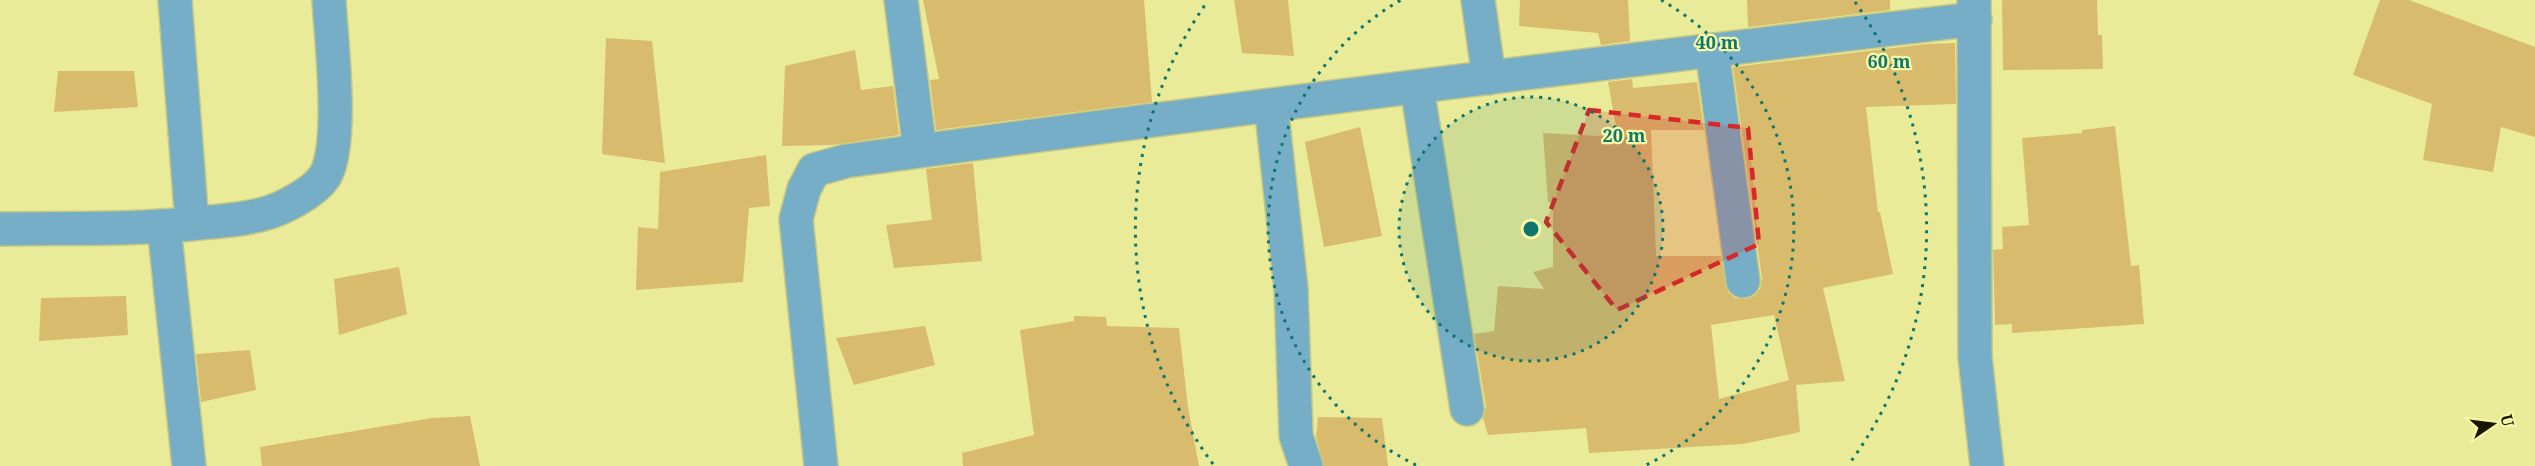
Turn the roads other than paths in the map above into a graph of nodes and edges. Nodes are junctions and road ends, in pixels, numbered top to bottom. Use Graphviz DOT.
graph roads {
  1 [pos="174,0"];
  2 [pos="329,0"];
  3 [pos="901,0"];
  4 [pos="1478,0"];
  5 [pos="1974,10"];
  6 [pos="1712,50"];
  7 [pos="1489,78"];
  8 [pos="1417,87"];
  9 [pos="1271,105"];
  10 [pos="920,151"];
  11 [pos="178,225"];
  12 [pos="0,229"];
  13 [pos="1743,282"];
  14 [pos="1467,409"];
  15 [pos="189,466"];
  16 [pos="821,466"];
  17 [pos="1305,466"];
  18 [pos="1987,466"];
  1 -- 11 [label="street"];
  2 -- 11 [label="street"];
  3 -- 10 [label="street"];
  4 -- 7 [label="street"];
  5 -- 6 [label="street"];
  5 -- 18 [label="street"];
  6 -- 7 [label="street"];
  6 -- 13 [label="street"];
  7 -- 8 [label="street"];
  8 -- 9 [label="street"];
  8 -- 14 [label="street"];
  9 -- 10 [label="street"];
  9 -- 17 [label="street"];
  10 -- 16 [label="street"];
  11 -- 12 [label="street"];
  11 -- 15 [label="street"];
}
